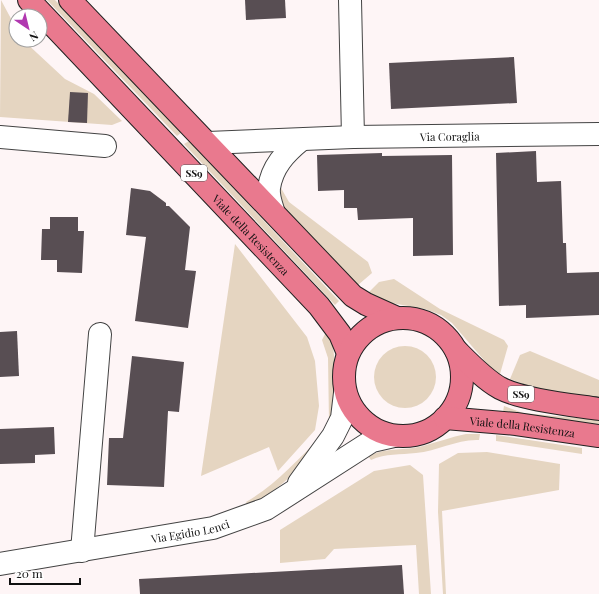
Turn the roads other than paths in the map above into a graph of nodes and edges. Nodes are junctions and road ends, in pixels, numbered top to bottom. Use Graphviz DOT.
graph roads {
  1 [pos="29,0"];
  2 [pos="70,0"];
  3 [pos="350,0"];
  4 [pos="599,134"];
  5 [pos="0,137"];
  6 [pos="353,137"];
  7 [pos="301,140"];
  8 [pos="208,143"];
  9 [pos="105,146"];
  10 [pos="273,210"];
  11 [pos="397,318"];
  12 [pos="100,334"];
  13 [pos="456,350"];
  14 [pos="348,353"];
  15 [pos="346,393"];
  16 [pos="599,410"];
  17 [pos="445,418"];
  18 [pos="394,436"];
  19 [pos="599,436"];
  20 [pos="292,492"];
  21 [pos="82,551"];
  22 [pos="0,564"];
  1 -- 14 [label="main road, Viale della Resistenza / SS9"];
  2 -- 8 [label="main road, SS9"];
  3 -- 6 [label="street"];
  4 -- 6 [label="street, Via Coraglia"];
  5 -- 9 [label="street"];
  6 -- 7 [label="street, Via Coraglia"];
  7 -- 8 [label="street, Via Coraglia"];
  7 -- 10 [label="street"];
  8 -- 10 [label="main road, SS9"];
  10 -- 11 [label="main road, SS9"];
  11 -- 13 [label="main road"];
  11 -- 14 [label="main road"];
  12 -- 21 [label="street"];
  13 -- 16 [label="main road, SS9"];
  13 -- 17 [label="main road"];
  14 -- 15 [label="main road"];
  15 -- 18 [label="main road"];
  15 -- 20 [label="street, Via Egidio Lenci"];
  17 -- 18 [label="main road"];
  17 -- 19 [label="main road, Viale della Resistenza"];
  18 -- 20 [label="street, Via Egidio Lenci"];
  20 -- 21 [label="street, Via Egidio Lenci"];
  21 -- 22 [label="street, Via Egidio Lenci"];
}
